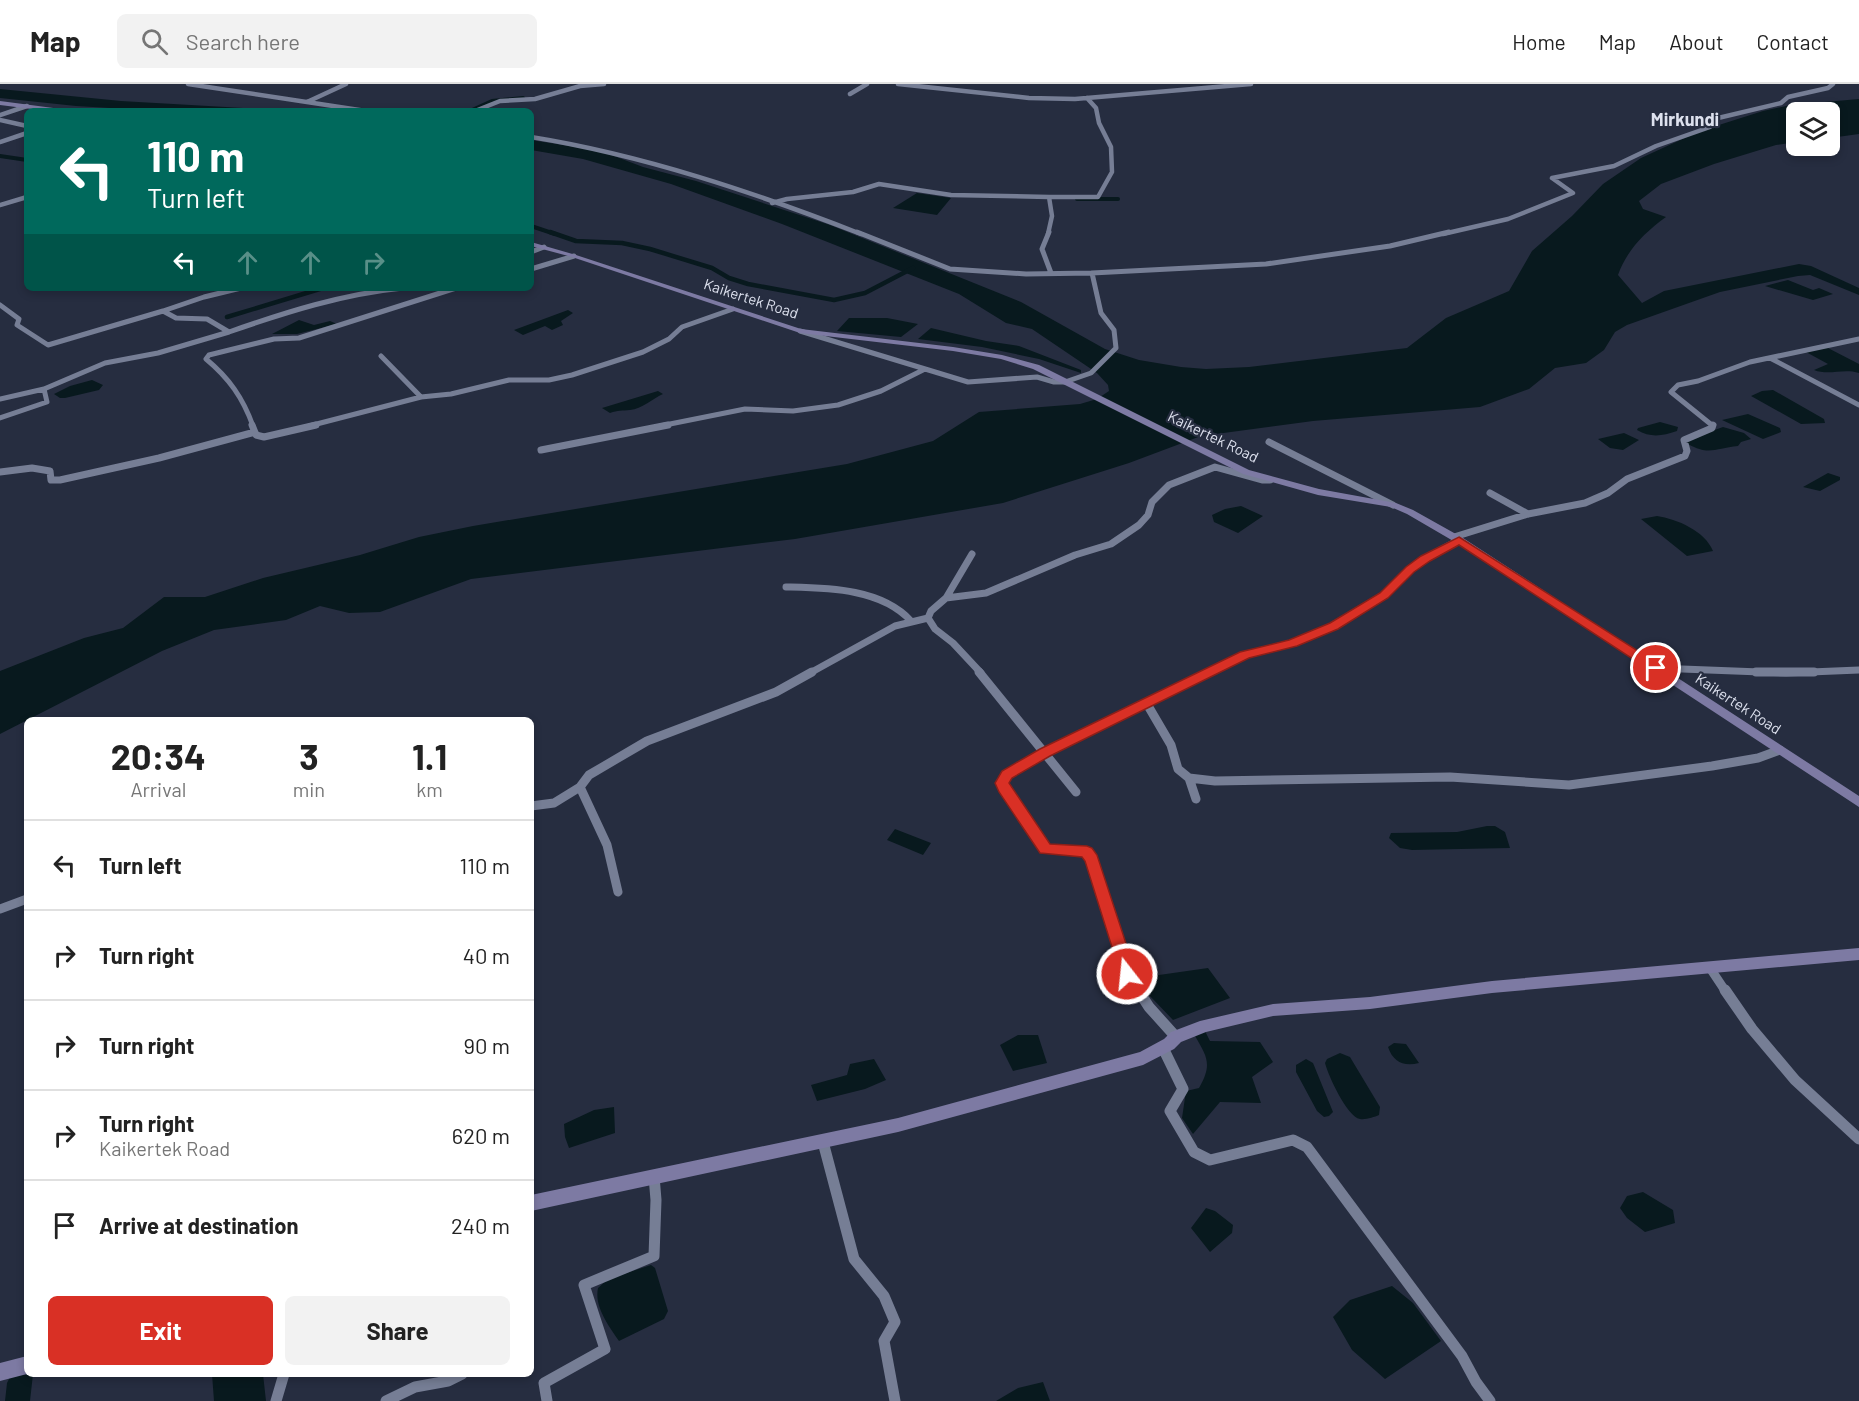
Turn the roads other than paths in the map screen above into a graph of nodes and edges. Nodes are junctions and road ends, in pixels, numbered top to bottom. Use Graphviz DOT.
graph roads {
  1 [pos="188,84"];
  2 [pos="346,84"];
  3 [pos="604,84"];
  4 [pos="867,84"];
  5 [pos="898,84"];
  6 [pos="1251,84"];
  7 [pos="1833,84"];
  8 [pos="850,94"];
  9 [pos="1087,98"];
  10 [pos="307,102"];
  11 [pos="0,103"];
  12 [pos="27,106"];
  13 [pos="41,108"];
  14 [pos="346,108"];
  15 [pos="482,108"];
  16 [pos="0,115"];
  17 [pos="0,120"];
  18 [pos="24,125"];
  19 [pos="24,134"];
  20 [pos="534,138"];
  21 [pos="0,142"];
  22 [pos="24,197"];
  23 [pos="1049,199"];
  24 [pos="772,203"];
  25 [pos="0,205"];
  26 [pos="534,245"];
  27 [pos="544,247"];
  28 [pos="534,251"];
  29 [pos="574,256"];
  30 [pos="534,268"];
  31 [pos="1051,273"];
  32 [pos="1092,273"];
  33 [pos="229,291"];
  34 [pos="377,291"];
  35 [pos="447,291"];
  36 [pos="0,305"];
  37 [pos="138,309"];
  38 [pos="733,309"];
  39 [pos="163,311"];
  40 [pos="148,316"];
  41 [pos="800,331"];
  42 [pos="229,332"];
  43 [pos="1859,339"];
  44 [pos="381,356"];
  45 [pos="1770,358"];
  46 [pos="923,370"];
  47 [pos="44,389"];
  48 [pos="421,397"];
  49 [pos="0,399"];
  50 [pos="1859,405"];
  51 [pos="0,418"];
  52 [pos="255,432"];
  53 [pos="1269,442"];
  54 [pos="541,450"];
  55 [pos="0,472"];
  56 [pos="1270,480"];
  57 [pos="1490,493"];
  58 [pos="1394,505"];
  59 [pos="1528,514"];
  60 [pos="1457,539"];
  61 [pos="972,554"];
  62 [pos="786,587"];
  63 [pos="946,598"];
  64 [pos="928,618"];
  65 [pos="912,621"];
  66 [pos="1656,668"];
  67 [pos="1859,670"];
  68 [pos="1147,704"];
  69 [pos="1780,750"];
  70 [pos="1045,753"];
  71 [pos="1189,778"];
  72 [pos="580,788"];
  73 [pos="1076,792"];
  74 [pos="1196,799"];
  75 [pos="1859,802"];
  76 [pos="534,805"];
  77 [pos="618,891"];
  78 [pos="24,900"];
  79 [pos="0,909"];
  80 [pos="1859,954"];
  81 [pos="1710,968"];
  82 [pos="1176,1037"];
  83 [pos="1163,1048"];
  84 [pos="1859,1139"];
  85 [pos="823,1142"];
  86 [pos="654,1176"];
  87 [pos="534,1202"];
  88 [pos="24,1366"];
  89 [pos="0,1372"];
  90 [pos="283,1377"];
  91 [pos="455,1377"];
  92 [pos="276,1401"];
  93 [pos="386,1401"];
  94 [pos="548,1401"];
  95 [pos="895,1401"];
  96 [pos="1490,1401"];
  1 -- 10 [label="street"];
  2 -- 10 [label="street"];
  3 -- 15 [label="street"];
  4 -- 8 [label="street"];
  5 -- 9 [label="street"];
  6 -- 9 [label="street"];
  7 -- 32 [label="street"];
  9 -- 23 [label="street"];
  10 -- 14 [label="street"];
  11 -- 12 [label="main road"];
  12 -- 13 [label="main road"];
  12 -- 16 [label="street"];
  17 -- 18 [label="street"];
  19 -- 21 [label="street"];
  20 -- 24 [label="street"];
  22 -- 25 [label="street"];
  23 -- 24 [label="street"];
  23 -- 31 [label="street"];
  24 -- 31 [label="street"];
  26 -- 27 [label="main road, Kaikertek Road"];
  27 -- 28 [label="street"];
  27 -- 29 [label="main road, Kaikertek Road"];
  29 -- 30 [label="street"];
  29 -- 38 [label="main road, Kaikertek Road"];
  31 -- 32 [label="street"];
  32 -- 46 [label="street"];
  33 -- 39 [label="street"];
  34 -- 42 [label="street"];
  35 -- 52 [label="street"];
  36 -- 40 [label="street"];
  37 -- 40 [label="street"];
  38 -- 41 [label="main road, Kaikertek Road"];
  38 -- 48 [label="street"];
  39 -- 40 [label="street"];
  39 -- 42 [label="street"];
  41 -- 46 [label="street"];
  41 -- 56 [label="main road, Kaikertek Road"];
  42 -- 47 [label="street"];
  43 -- 45 [label="street"];
  44 -- 48 [label="street"];
  45 -- 50 [label="street"];
  45 -- 59 [label="street"];
  46 -- 54 [label="street"];
  47 -- 49 [label="street"];
  47 -- 51 [label="street"];
  48 -- 52 [label="street"];
  52 -- 55 [label="street"];
  53 -- 58 [label="street"];
  56 -- 58 [label="main road, Kaikertek Road"];
  56 -- 63 [label="street"];
  57 -- 59 [label="street"];
  58 -- 60 [label="main road, Kaikertek Road"];
  59 -- 60 [label="street"];
  60 -- 66 [label="main road, Kaikertek Road"];
  60 -- 68 [label="street"];
  61 -- 63 [label="street"];
  62 -- 65 [label="street"];
  63 -- 64 [label="street"];
  64 -- 65 [label="street"];
  64 -- 70 [label="street"];
  65 -- 72 [label="street"];
  66 -- 67 [label="street"];
  66 -- 69 [label="main road, Kaikertek Road"];
  68 -- 70 [label="street"];
  68 -- 71 [label="street"];
  69 -- 71 [label="street"];
  69 -- 75 [label="main road, Kaikertek Road"];
  70 -- 73 [label="street"];
  70 -- 82 [label="street"];
  71 -- 74 [label="street"];
  72 -- 76 [label="street"];
  72 -- 77 [label="street"];
  78 -- 79 [label="street"];
  80 -- 81 [label="main road"];
  81 -- 82 [label="main road"];
  81 -- 84 [label="street"];
  82 -- 83 [label="main road"];
  83 -- 85 [label="main road"];
  83 -- 96 [label="street"];
  85 -- 86 [label="main road"];
  85 -- 95 [label="street"];
  86 -- 87 [label="main road"];
  86 -- 94 [label="street"];
  88 -- 89 [label="main road"];
  90 -- 92 [label="street"];
  91 -- 93 [label="street"];
}
